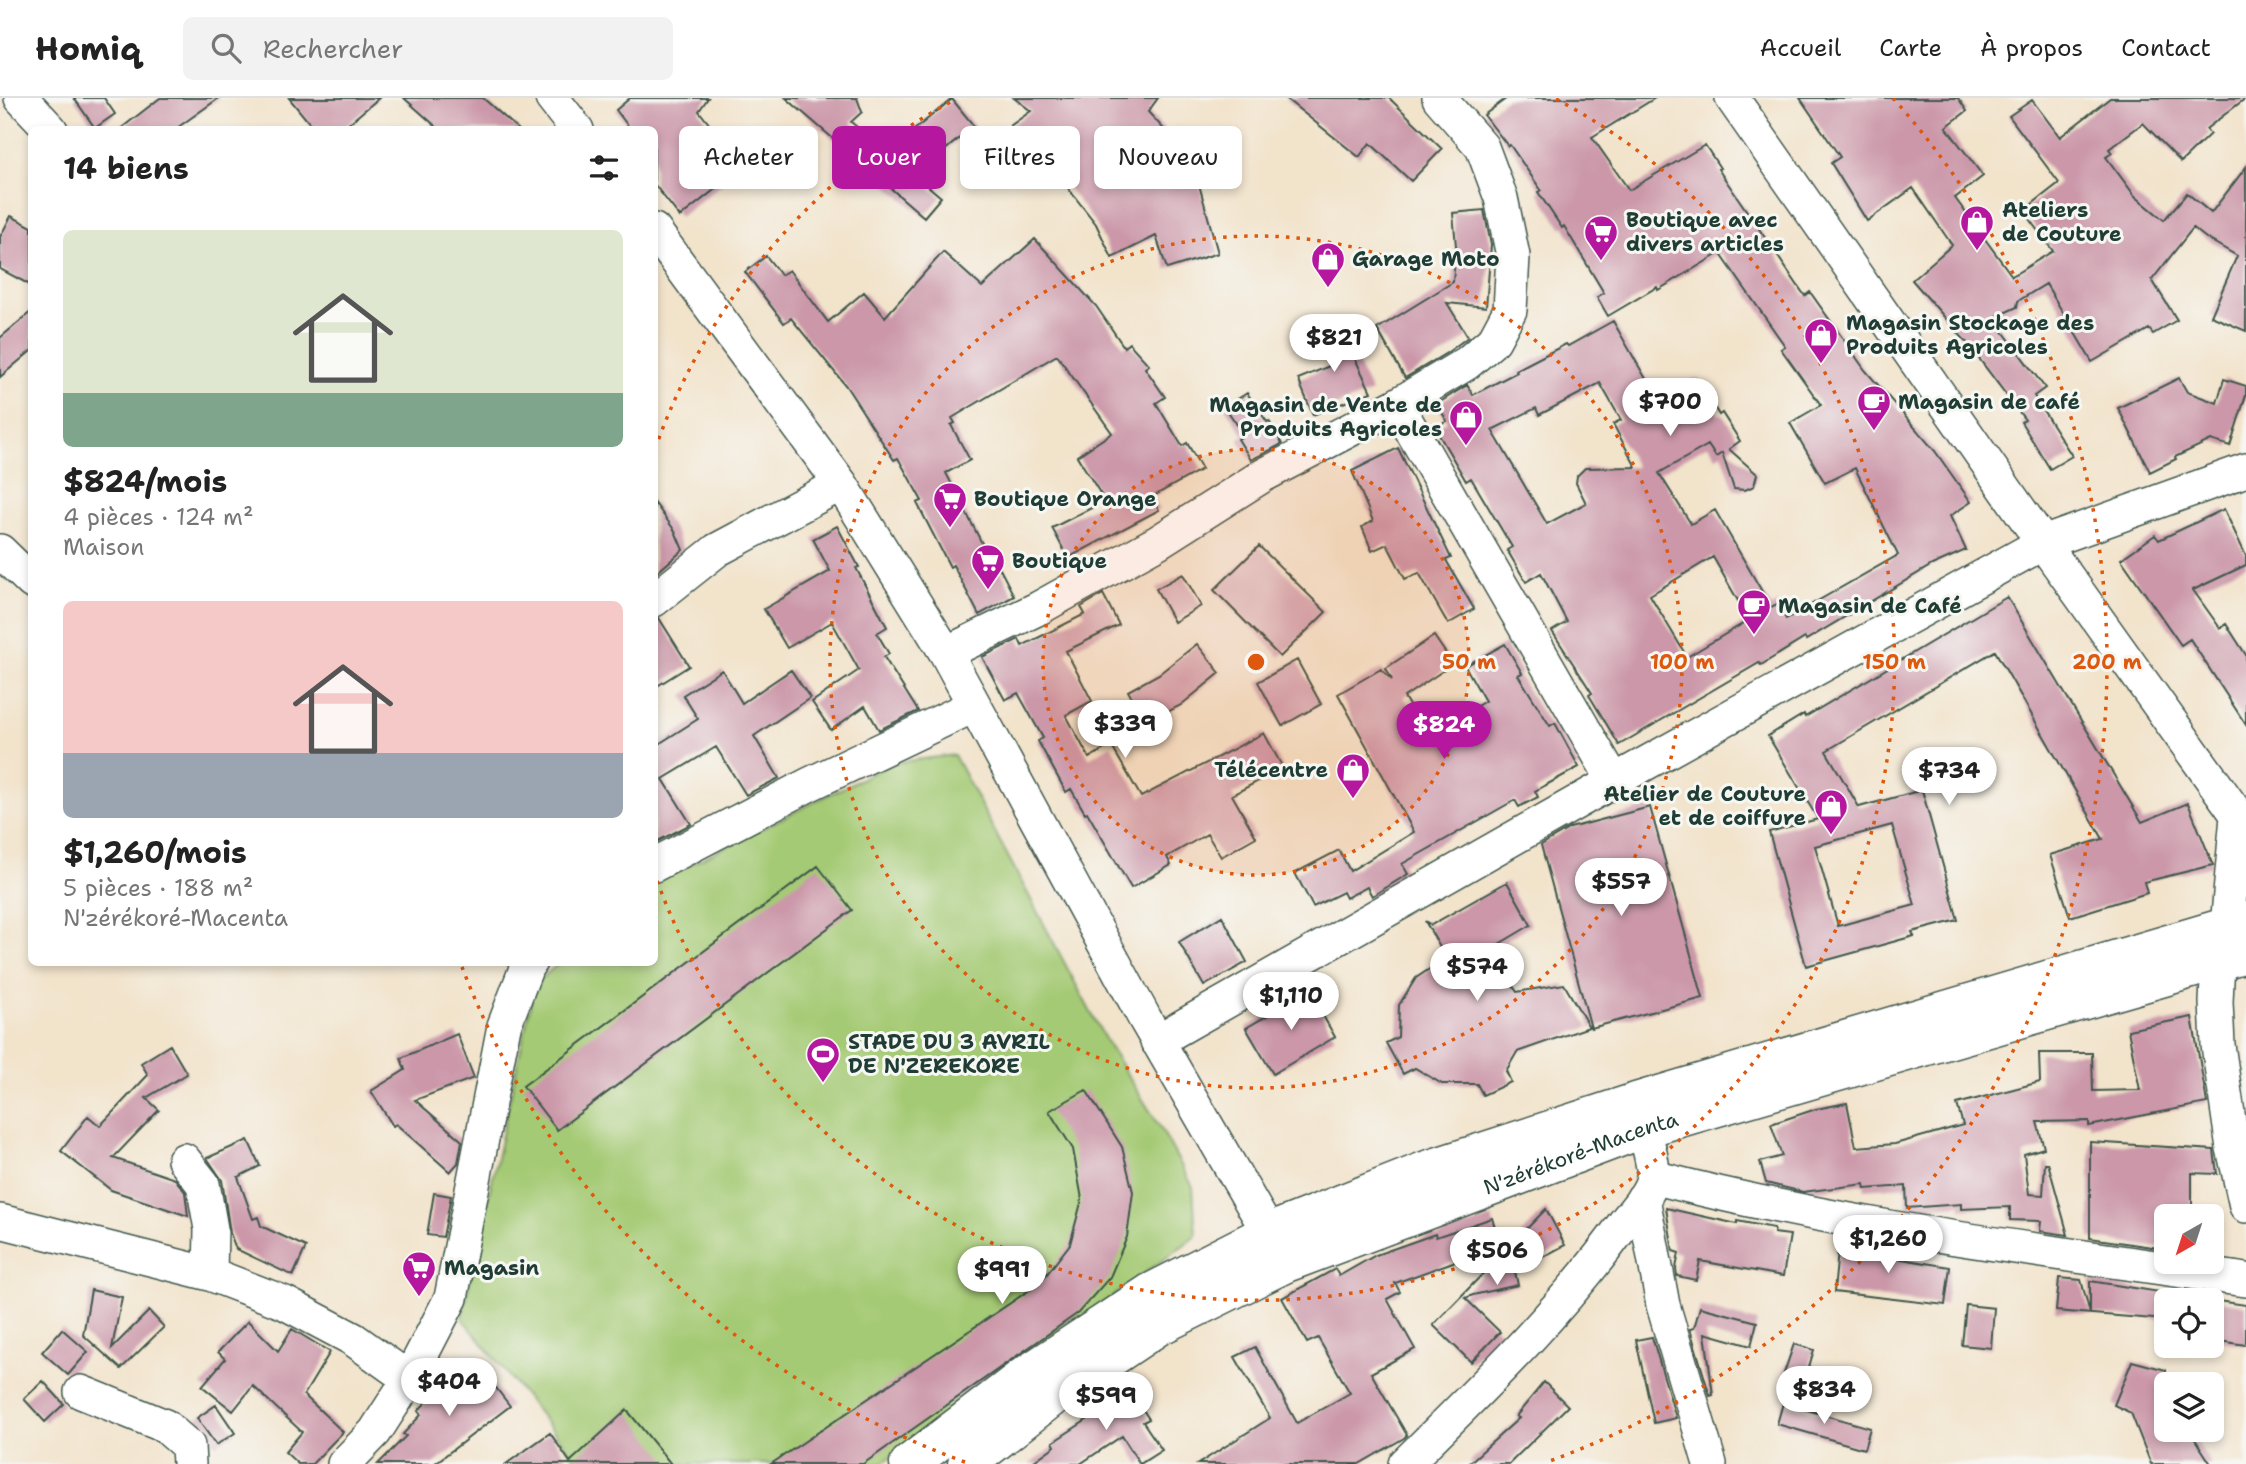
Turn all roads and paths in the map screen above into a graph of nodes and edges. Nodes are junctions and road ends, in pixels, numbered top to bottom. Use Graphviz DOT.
graph roads {
  1 [pos="21,98"];
  2 [pos="552,98"];
  3 [pos="1439,98"];
  4 [pos="1732,98"];
  5 [pos="47,126"];
  6 [pos="573,126"];
  7 [pos="658,235"];
  8 [pos="1397,405"];
  9 [pos="2246,470"];
  10 [pos="841,484"];
  11 [pos="2043,543"];
  12 [pos="0,551"];
  13 [pos="28,578"];
  14 [pos="658,597"];
  15 [pos="946,653"];
  16 [pos="973,706"];
  17 [pos="1614,781"];
  18 [pos="2241,821"];
  19 [pos="658,863"];
  20 [pos="2234,941"];
  21 [pos="527,966"];
  22 [pos="1157,1041"];
  23 [pos="1640,1115"];
  24 [pos="184,1160"];
  25 [pos="1648,1187"];
  26 [pos="2246,1206"];
  27 [pos="0,1221"];
  28 [pos="1277,1248"];
  29 [pos="211,1274"];
  30 [pos="2246,1280"];
  31 [pos="409,1379"];
  32 [pos="81,1392"];
  33 [pos="189,1464"];
  34 [pos="344,1464"];
  35 [pos="909,1464"];
  36 [pos="967,1464"];
  37 [pos="1405,1464"];
  38 [pos="1710,1464"];
  1 -- 5 [label="street"];
  2 -- 6 [label="street"];
  3 -- 8 [label="street"];
  4 -- 11 [label="street"];
  7 -- 10 [label="street"];
  8 -- 15 [label="street"];
  8 -- 17 [label="street"];
  9 -- 11 [label="street"];
  10 -- 14 [label="street"];
  10 -- 15 [label="street"];
  11 -- 17 [label="street"];
  11 -- 18 [label="street"];
  12 -- 13 [label="street"];
  15 -- 16 [label="street"];
  16 -- 19 [label="street"];
  16 -- 22 [label="street"];
  17 -- 22 [label="street"];
  18 -- 20 [label="street"];
  20 -- 23 [label="highway"];
  20 -- 26 [label="street"];
  21 -- 31 [label="street"];
  22 -- 28 [label="street"];
  23 -- 25 [label="street"];
  23 -- 28 [label="highway"];
  24 -- 29 [label="street"];
  25 -- 30 [label="street"];
  25 -- 37 [label="street"];
  25 -- 38 [label="street"];
  27 -- 29 [label="street"];
  28 -- 35 [label="highway"];
  28 -- 36 [label="highway"];
  29 -- 31 [label="street"];
  31 -- 34 [label="street"];
  32 -- 33 [label="street"];
}
